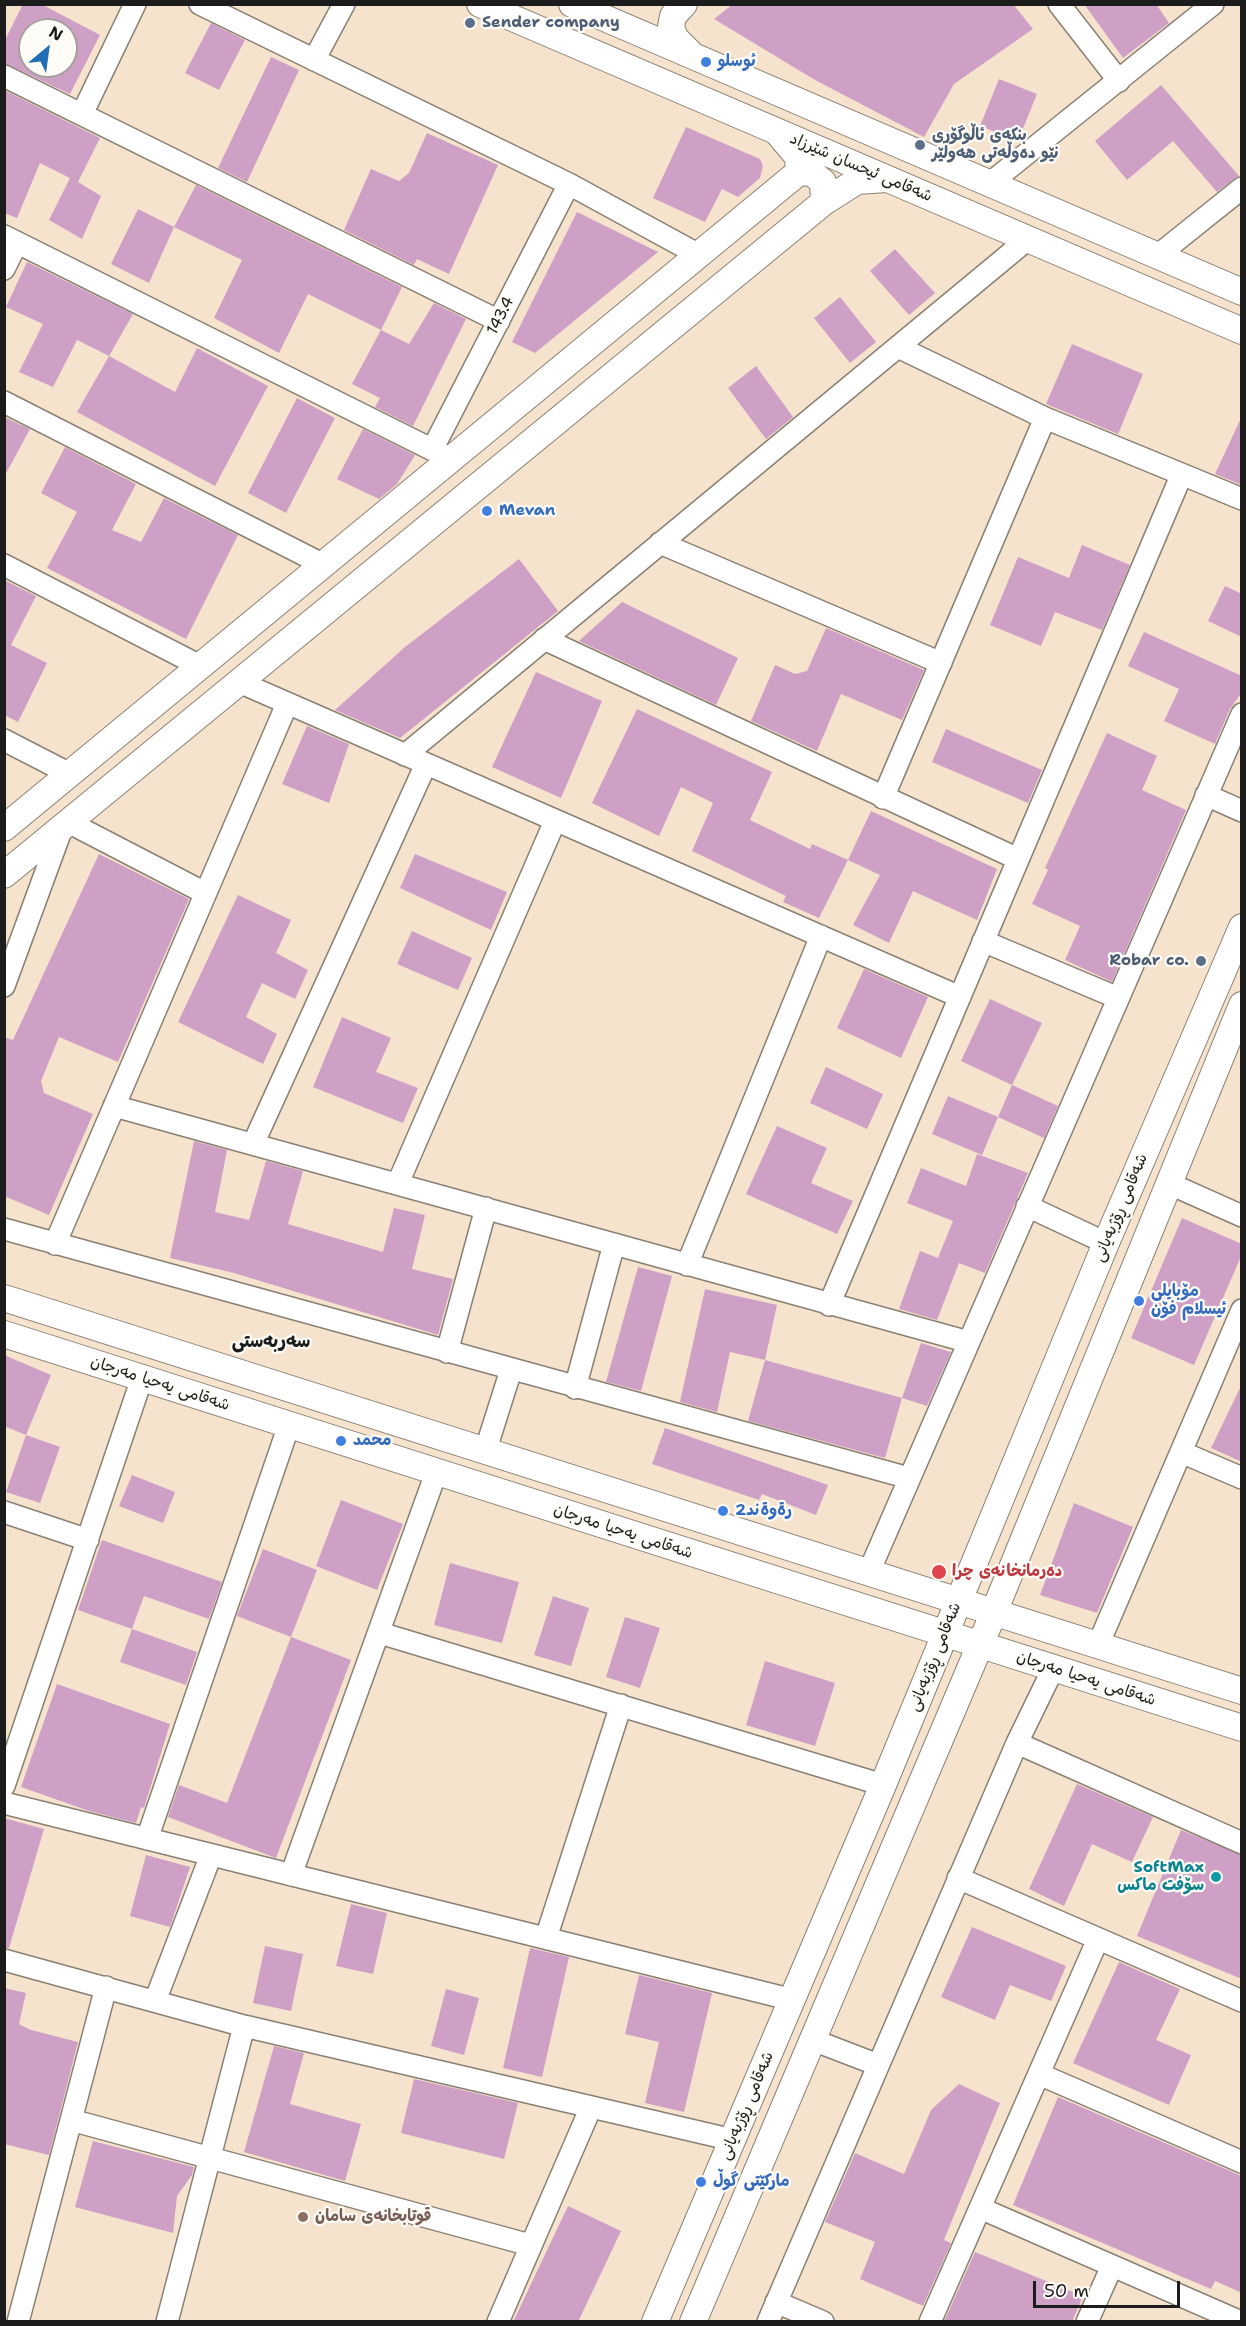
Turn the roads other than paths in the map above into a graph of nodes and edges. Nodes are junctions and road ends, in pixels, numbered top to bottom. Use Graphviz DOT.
graph roads {
  1 [pos="135,4"];
  2 [pos="200,4"];
  3 [pos="344,4"];
  4 [pos="480,4"];
  5 [pos="620,4"];
  6 [pos="684,4"];
  7 [pos="1059,4"];
  8 [pos="1214,4"];
  9 [pos="580,8"];
  10 [pos="695,57"];
  11 [pos="314,60"];
  12 [pos="4,76"];
  13 [pos="1119,81"];
  14 [pos="82,114"];
  15 [pos="777,132"];
  16 [pos="799,172"];
  17 [pos="887,179"];
  18 [pos="569,184"];
  19 [pos="989,184"];
  20 [pos="1242,188"];
  21 [pos="824,202"];
  22 [pos="1028,239"];
  23 [pos="11,240"];
  24 [pos="699,255"];
  25 [pos="1157,256"];
  26 [pos="4,269"];
  27 [pos="1242,292"];
  28 [pos="499,321"];
  29 [pos="1242,331"];
  30 [pos="898,347"];
  31 [pos="4,402"];
  32 [pos="1045,418"];
  33 [pos="442,454"];
  34 [pos="1180,476"];
  35 [pos="1242,499"];
  36 [pos="660,543"];
  37 [pos="4,565"];
  38 [pos="324,565"];
  39 [pos="274,605"];
  40 [pos="297,635"];
  41 [pos="544,639"];
  42 [pos="941,663"];
  43 [pos="200,666"];
  44 [pos="239,682"];
  45 [pos="287,704"];
  46 [pos="1242,714"];
  47 [pos="4,740"];
  48 [pos="405,755"];
  49 [pos="426,764"];
  50 [pos="70,774"];
  51 [pos="1206,795"];
  52 [pos="884,798"];
  53 [pos="1242,811"];
  54 [pos="555,820"];
  55 [pos="65,825"];
  56 [pos="4,828"];
  57 [pos="1018,859"];
  58 [pos="4,875"];
  59 [pos="205,893"];
  60 [pos="1242,927"];
  61 [pos="821,936"];
  62 [pos="983,941"];
  63 [pos="4,986"];
  64 [pos="960,997"];
  65 [pos="1118,998"];
  66 [pos="1203,1015"];
  67 [pos="1237,1016"];
  68 [pos="114,1106"];
  69 [pos="254,1142"];
  70 [pos="398,1183"];
  71 [pos="1168,1183"];
  72 [pos="1027,1206"];
  73 [pos="486,1208"];
  74 [pos="1242,1216"];
  75 [pos="4,1230"];
  76 [pos="1106,1243"];
  77 [pos="55,1244"];
  78 [pos="614,1244"];
  79 [pos="687,1265"];
  80 [pos="4,1298"];
  81 [pos="829,1305"];
  82 [pos="1242,1311"];
  83 [pos="4,1334"];
  84 [pos="969,1342"];
  85 [pos="447,1352"];
  86 [pos="511,1370"];
  87 [pos="142,1378"];
  88 [pos="575,1388"];
  89 [pos="360,1412"];
  90 [pos="289,1425"];
  91 [pos="348,1444"];
  92 [pos="485,1452"];
  93 [pos="1181,1452"];
  94 [pos="436,1473"];
  95 [pos="909,1478"];
  96 [pos="1242,1478"];
  97 [pos="4,1512"];
  98 [pos="88,1540"];
  99 [pos="868,1574"];
  100 [pos="958,1601"];
  101 [pos="994,1612"];
  102 [pos="380,1633"];
  103 [pos="944,1634"];
  104 [pos="980,1645"];
  105 [pos="1098,1646"];
  106 [pos="1053,1669"];
  107 [pos="1242,1691"];
  108 [pos="621,1706"];
  109 [pos="1242,1728"];
  110 [pos="1017,1743"];
  111 [pos="883,1785"];
  112 [pos="4,1786"];
  113 [pos="4,1803"];
  114 [pos="147,1839"];
  115 [pos="1242,1843"];
  116 [pos="211,1855"];
  117 [pos="291,1875"];
  118 [pos="958,1878"];
  119 [pos="546,1938"];
  120 [pos="1098,1939"];
  121 [pos="4,1960"];
  122 [pos="106,1987"];
  123 [pos="793,2000"];
  124 [pos="155,2001"];
  125 [pos="1242,2001"];
  126 [pos="244,2026"];
  127 [pos="813,2040"];
  128 [pos="878,2065"];
  129 [pos="1039,2074"];
  130 [pos="591,2108"];
  131 [pos="71,2120"];
  132 [pos="732,2140"];
  133 [pos="210,2159"];
  134 [pos="1242,2162"];
  135 [pos="980,2208"];
  136 [pos="701,2214"];
  137 [pos="734,2226"];
  138 [pos="530,2245"];
  139 [pos="1112,2266"];
  140 [pos="772,2312"];
  141 [pos="1214,2316"];
  142 [pos="18,2322"];
  143 [pos="167,2322"];
  144 [pos="498,2322"];
  145 [pos="655,2322"];
  146 [pos="693,2322"];
  147 [pos="823,2322"];
  148 [pos="930,2322"];
  149 [pos="1087,2322"];
  150 [pos="1241,2322"];
  1 -- 14 [label="street"];
  2 -- 11 [label="street"];
  3 -- 11 [label="street"];
  4 -- 15 [label="street, شەقامی ئیحسان شێرزاد"];
  5 -- 9 [label="street"];
  6 -- 10 [label="street"];
  7 -- 13 [label="street"];
  8 -- 13 [label="street"];
  9 -- 10 [label="street"];
  10 -- 19 [label="street"];
  11 -- 18 [label="street"];
  12 -- 14 [label="street"];
  13 -- 19 [label="street"];
  14 -- 28 [label="street"];
  15 -- 16 [label="street"];
  15 -- 17 [label="street, شەقامی ئیحسان شێرزاد"];
  16 -- 21 [label="street"];
  16 -- 24 [label="street"];
  17 -- 21 [label="street"];
  17 -- 22 [label="street, شەقامی ئیحسان شێرزاد"];
  18 -- 24 [label="street"];
  18 -- 28 [label="street, 143.4"];
  19 -- 25 [label="street"];
  20 -- 25 [label="street"];
  21 -- 40 [label="street"];
  22 -- 29 [label="street, شەقامی ئیحسان شێرزاد"];
  22 -- 30 [label="street"];
  23 -- 26 [label="street"];
  23 -- 33 [label="street"];
  24 -- 33 [label="street"];
  25 -- 27 [label="street"];
  28 -- 33 [label="street, 143.4"];
  30 -- 32 [label="street"];
  30 -- 36 [label="street"];
  31 -- 38 [label="street"];
  32 -- 34 [label="street"];
  32 -- 42 [label="street"];
  33 -- 38 [label="street"];
  34 -- 35 [label="street"];
  34 -- 57 [label="street"];
  36 -- 41 [label="street"];
  36 -- 42 [label="street"];
  37 -- 43 [label="street"];
  38 -- 39 [label="street"];
  39 -- 40 [label="street"];
  39 -- 43 [label="street"];
  40 -- 44 [label="street"];
  41 -- 48 [label="street"];
  41 -- 52 [label="street"];
  42 -- 52 [label="street"];
  43 -- 50 [label="street"];
  44 -- 45 [label="street"];
  44 -- 55 [label="street"];
  45 -- 48 [label="street"];
  45 -- 59 [label="street"];
  46 -- 51 [label="street"];
  47 -- 50 [label="street"];
  48 -- 49 [label="street"];
  49 -- 54 [label="street"];
  49 -- 69 [label="street"];
  50 -- 56 [label="street"];
  51 -- 53 [label="street"];
  51 -- 65 [label="street"];
  52 -- 57 [label="street"];
  54 -- 61 [label="street"];
  54 -- 70 [label="street"];
  55 -- 58 [label="street"];
  55 -- 59 [label="street"];
  55 -- 63 [label="street"];
  57 -- 62 [label="street"];
  59 -- 68 [label="street"];
  60 -- 66 [label="street, شەقامی ڕۆژبەیانی"];
  61 -- 64 [label="street"];
  61 -- 79 [label="street"];
  62 -- 64 [label="street"];
  62 -- 65 [label="street"];
  64 -- 81 [label="street"];
  65 -- 72 [label="street"];
  66 -- 67 [label="street"];
  66 -- 76 [label="street, شەقامی ڕۆژبەیانی"];
  67 -- 71 [label="street, شەقامی ڕۆژبەیانی"];
  68 -- 69 [label="street"];
  68 -- 77 [label="street"];
  69 -- 70 [label="street"];
  70 -- 73 [label="street"];
  71 -- 74 [label="street"];
  71 -- 101 [label="street, شەقامی ڕۆژبەیانی"];
  72 -- 76 [label="street"];
  72 -- 84 [label="street"];
  73 -- 78 [label="street"];
  73 -- 85 [label="street"];
  75 -- 77 [label="street"];
  76 -- 100 [label="street, شەقامی ڕۆژبەیانی"];
  77 -- 85 [label="street"];
  78 -- 79 [label="street"];
  78 -- 88 [label="street"];
  79 -- 81 [label="street"];
  80 -- 89 [label="street, شەقامی یەحیا مەرجان"];
  81 -- 84 [label="street"];
  82 -- 93 [label="street"];
  83 -- 87 [label="street, شەقامی یەحیا مەرجان"];
  84 -- 95 [label="street"];
  85 -- 86 [label="street"];
  86 -- 88 [label="street"];
  86 -- 92 [label="street"];
  87 -- 90 [label="street, شەقامی یەحیا مەرجان"];
  87 -- 98 [label="street"];
  88 -- 95 [label="street"];
  89 -- 91 [label="street"];
  89 -- 92 [label="street, شەقامی یەحیا مەرجان"];
  90 -- 91 [label="street, شەقامی یەحیا مەرجان"];
  90 -- 114 [label="street"];
  91 -- 94 [label="street, شەقامی یەحیا مەرجان"];
  92 -- 99 [label="street, شەقامی یەحیا مەرجان"];
  93 -- 96 [label="street"];
  93 -- 105 [label="street"];
  94 -- 102 [label="street"];
  94 -- 103 [label="street, شەقامی یەحیا مەرجان"];
  95 -- 99 [label="street"];
  97 -- 98 [label="street"];
  98 -- 112 [label="street"];
  99 -- 100 [label="street, شەقامی یەحیا مەرجان"];
  100 -- 101 [label="street, شەقامی یەحیا مەرجان"];
  100 -- 103 [label="street, شەقامی ڕۆژبەیانی"];
  101 -- 104 [label="street, شەقامی ڕۆژبەیانی"];
  101 -- 105 [label="street, شەقامی یەحیا مەرجان"];
  102 -- 108 [label="street"];
  102 -- 117 [label="street"];
  103 -- 104 [label="street, شەقامی یەحیا مەرجان"];
  103 -- 111 [label="street, شەقامی ڕۆژبەیانی"];
  104 -- 106 [label="street, شەقامی یەحیا مەرجان"];
  104 -- 127 [label="street, شەقامی ڕۆژبەیانی"];
  105 -- 107 [label="street, شەقامی یەحیا مەرجان"];
  106 -- 109 [label="street, شەقامی یەحیا مەرجان"];
  106 -- 110 [label="street"];
  108 -- 111 [label="street"];
  108 -- 119 [label="street"];
  110 -- 115 [label="street"];
  110 -- 118 [label="street"];
  111 -- 123 [label="street, شەقامی ڕۆژبەیانی"];
  113 -- 114 [label="street"];
  114 -- 116 [label="street"];
  116 -- 117 [label="street"];
  116 -- 124 [label="street"];
  117 -- 119 [label="street"];
  118 -- 120 [label="street"];
  118 -- 128 [label="street"];
  119 -- 123 [label="street"];
  120 -- 125 [label="street"];
  120 -- 129 [label="street"];
  121 -- 122 [label="street"];
  122 -- 124 [label="street"];
  122 -- 131 [label="street"];
  123 -- 132 [label="street, شەقامی ڕۆژبەیانی"];
  124 -- 126 [label="street"];
  126 -- 130 [label="street"];
  126 -- 133 [label="street"];
  127 -- 128 [label="street"];
  127 -- 137 [label="street, شەقامی ڕۆژبەیانی"];
  128 -- 140 [label="street"];
  129 -- 134 [label="street"];
  129 -- 135 [label="street"];
  130 -- 132 [label="street"];
  130 -- 138 [label="street"];
  131 -- 133 [label="street"];
  131 -- 142 [label="street"];
  132 -- 136 [label="street, شەقامی ڕۆژبەیانی"];
  133 -- 138 [label="street"];
  133 -- 143 [label="street"];
  135 -- 139 [label="street"];
  135 -- 148 [label="street"];
  136 -- 137 [label="street"];
  136 -- 145 [label="street, شەقامی ڕۆژبەیانی"];
  137 -- 146 [label="street, شەقامی ڕۆژبەیانی"];
  138 -- 144 [label="street"];
  139 -- 141 [label="street"];
  139 -- 149 [label="street"];
  140 -- 147 [label="street"];
  141 -- 150 [label="street"];
}
